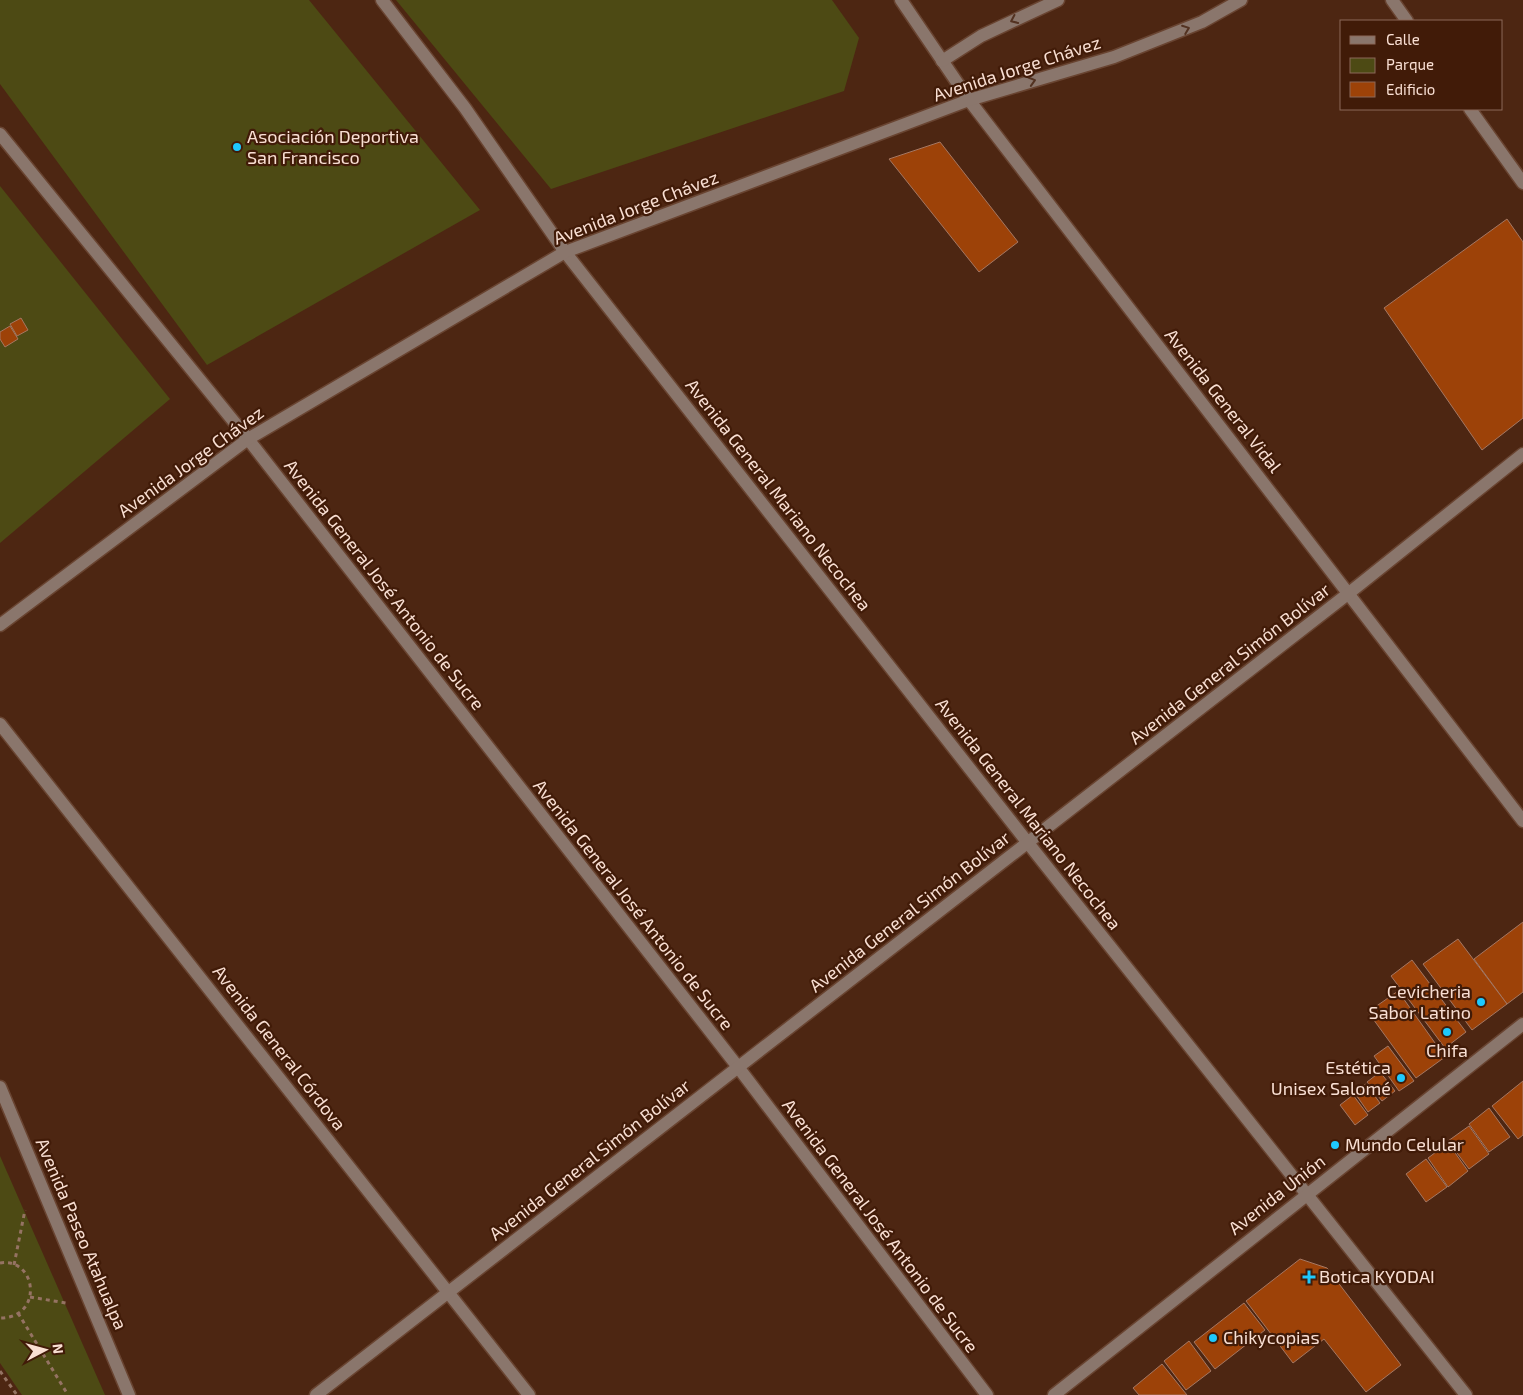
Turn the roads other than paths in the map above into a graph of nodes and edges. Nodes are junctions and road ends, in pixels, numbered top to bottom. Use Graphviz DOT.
graph roads {
  1 [pos="382,0"];
  2 [pos="901,0"];
  3 [pos="1058,0"];
  4 [pos="1241,0"];
  5 [pos="1392,0"];
  6 [pos="1406,20"];
  7 [pos="942,61"];
  8 [pos="969,100"];
  9 [pos="1471,110"];
  10 [pos="0,134"];
  11 [pos="1523,183"];
  12 [pos="565,252"];
  13 [pos="248,439"];
  14 [pos="1523,454"];
  15 [pos="1349,593"];
  16 [pos="0,624"];
  17 [pos="0,724"];
  18 [pos="1523,820"];
  19 [pos="1028,842"];
  20 [pos="1523,1024"];
  21 [pos="738,1067"];
  22 [pos="0,1087"];
  23 [pos="1307,1194"];
  24 [pos="449,1292"];
  25 [pos="130,1395"];
  26 [pos="316,1395"];
  27 [pos="529,1395"];
  28 [pos="987,1395"];
  29 [pos="1054,1395"];
  30 [pos="1466,1395"];
  1 -- 12 [label="street, Avenida General Mariano Necochea"];
  2 -- 7 [label="street, Avenida General Vidal"];
  3 -- 7 [label="street, Avenida Jorge Chávez, one-way"];
  8 -- 4 [label="street, Avenida Jorge Chávez, one-way"];
  5 -- 6 [label="street"];
  7 -- 8 [label="street, Avenida General Vidal"];
  8 -- 12 [label="street, Avenida Jorge Chávez"];
  8 -- 15 [label="street, Avenida General Vidal"];
  9 -- 11 [label="street"];
  10 -- 13 [label="street, Avenida General José Antonio de Sucre"];
  12 -- 13 [label="street, Avenida Jorge Chávez"];
  12 -- 19 [label="street, Avenida General Mariano Necochea"];
  13 -- 16 [label="street, Avenida Jorge Chávez"];
  13 -- 21 [label="street, Avenida General José Antonio de Sucre"];
  14 -- 15 [label="street, Avenida General Simón Bolívar"];
  15 -- 18 [label="street, Avenida General Vidal"];
  15 -- 19 [label="street, Avenida General Simón Bolívar"];
  17 -- 24 [label="street, Avenida General Córdova"];
  19 -- 21 [label="street, Avenida General Simón Bolívar"];
  19 -- 23 [label="street, Avenida General Mariano Necochea"];
  20 -- 23 [label="street, Avenida Unión"];
  21 -- 24 [label="street, Avenida General Simón Bolívar"];
  21 -- 28 [label="street, Avenida General José Antonio de Sucre"];
  22 -- 25 [label="street, Avenida Paseo Atahualpa"];
  23 -- 29 [label="street, Avenida Unión"];
  23 -- 30 [label="street, Avenida General Mariano Necochea"];
  24 -- 26 [label="street, Avenida General Simón Bolívar"];
  24 -- 27 [label="street, Avenida General Córdova"];
}
